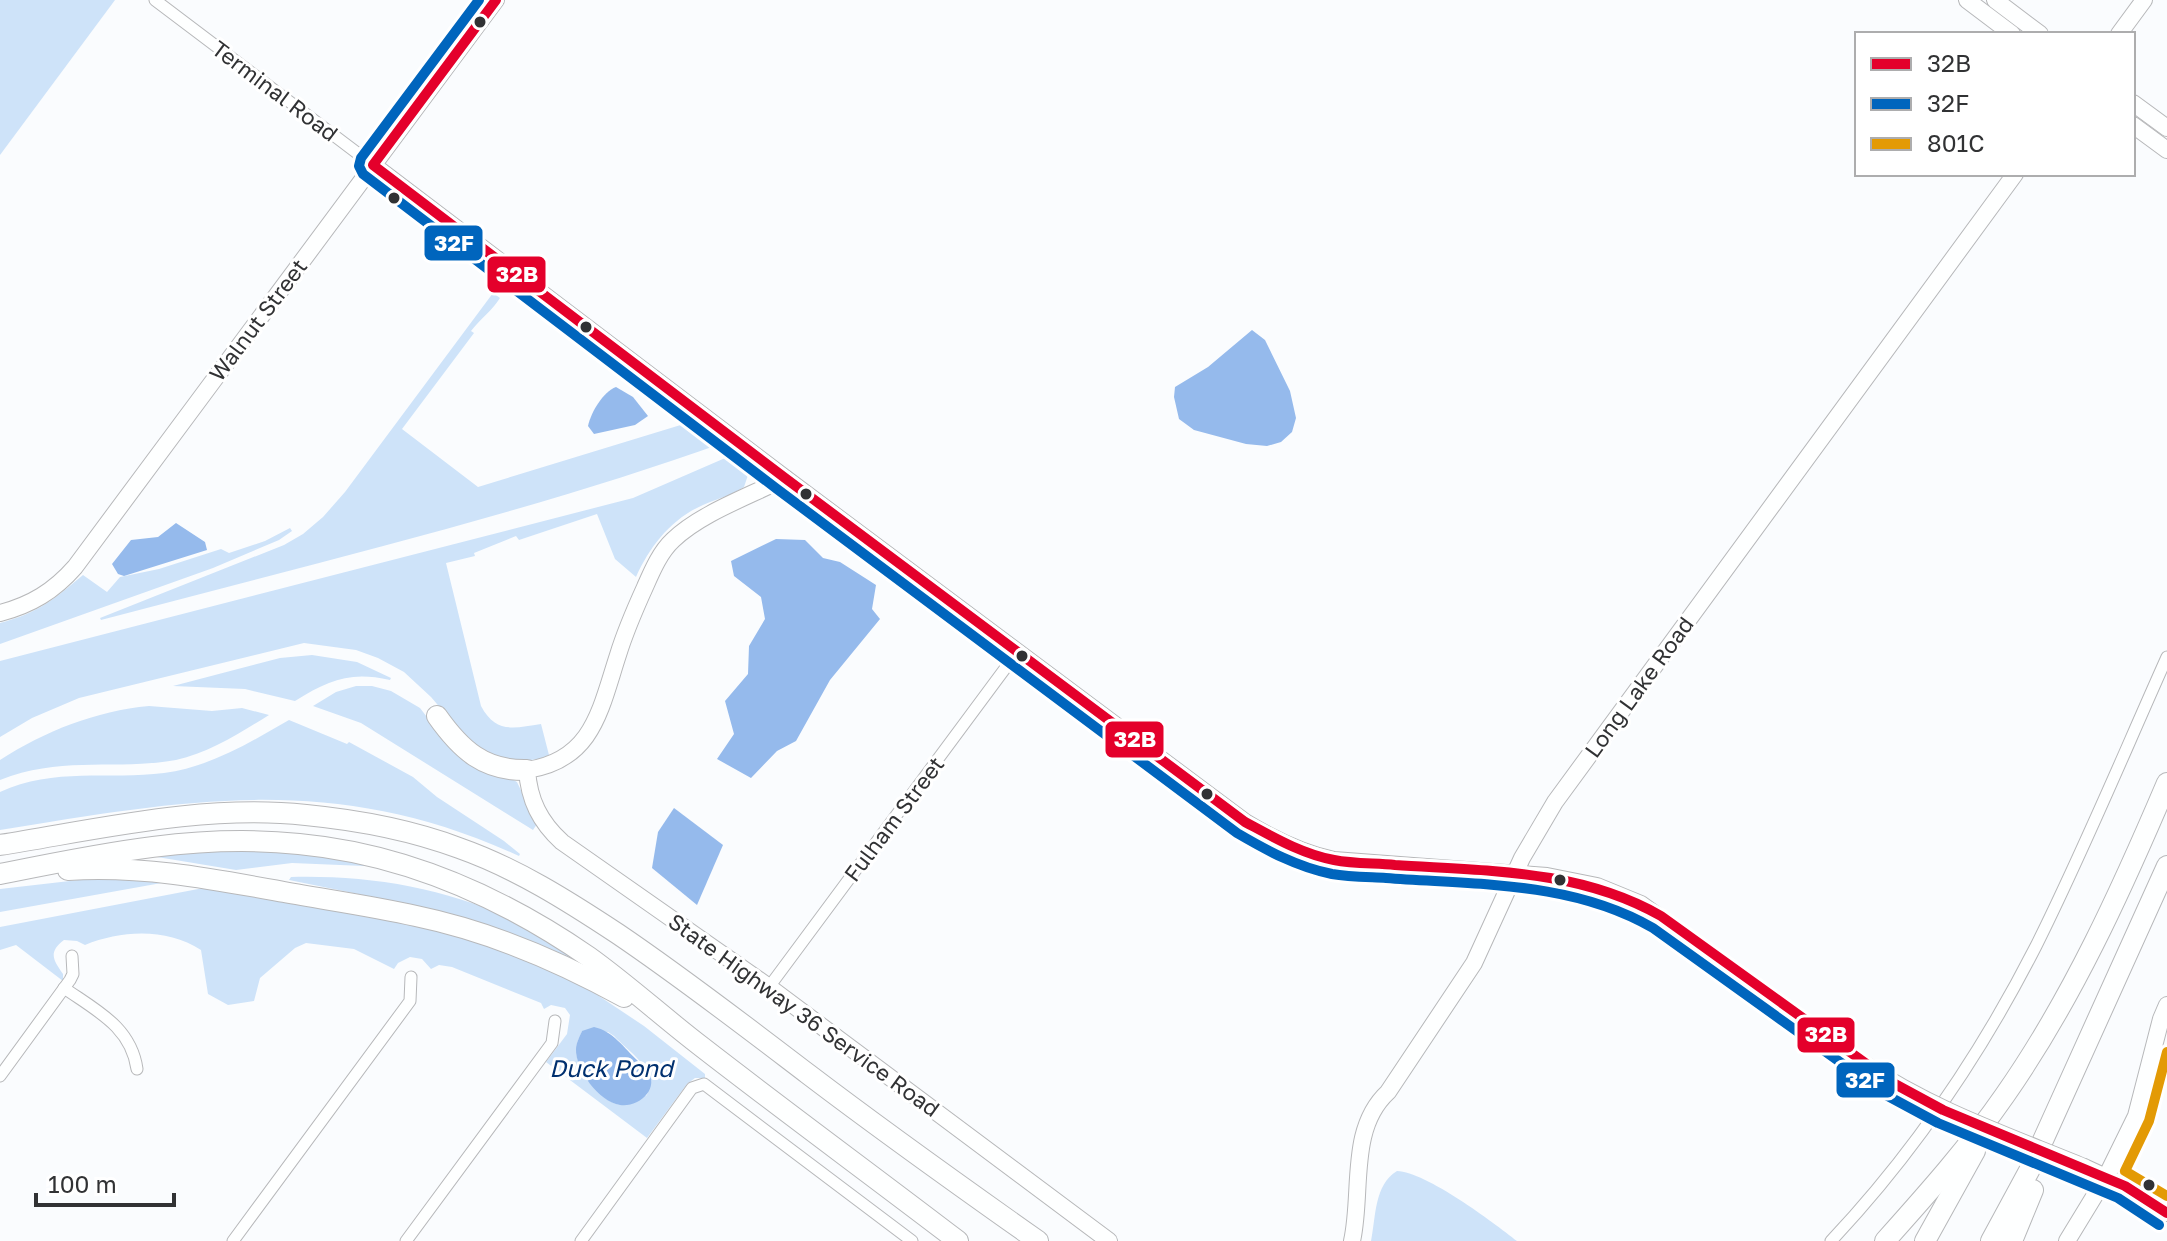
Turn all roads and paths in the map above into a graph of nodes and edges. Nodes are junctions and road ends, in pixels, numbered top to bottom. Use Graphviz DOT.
graph roads {
  1 [pos="155,0"];
  2 [pos="496,0"];
  3 [pos="1967,0"];
  4 [pos="1995,0"];
  5 [pos="2144,0"];
  6 [pos="2009,32"];
  7 [pos="2037,32"];
  8 [pos="2120,32"];
  9 [pos="2135,104"];
  10 [pos="2135,126"];
  11 [pos="2167,128"];
  12 [pos="2167,150"];
  13 [pos="373,165"];
  14 [pos="2014,176"];
  15 [pos="753,453"];
  16 [pos="785,478"];
  17 [pos="748,497"];
  18 [pos="0,613"];
  19 [pos="1018,651"];
  20 [pos="2167,657"];
  21 [pos="437,716"];
  22 [pos="527,770"];
  23 [pos="2167,783"];
  24 [pos="0,845"];
  25 [pos="2167,866"];
  26 [pos="0,874"];
  27 [pos="1514,875"];
  28 [pos="72,956"];
  29 [pos="411,977"];
  30 [pos="769,987"];
  31 [pos="64,988"];
  32 [pos="2113,989"];
  33 [pos="2167,1005"];
  34 [pos="555,1021"];
  35 [pos="702,1047"];
  36 [pos="137,1069"];
  37 [pos="0,1076"];
  38 [pos="2003,1097"];
  39 [pos="887,1134"];
  40 [pos="2106,1177"];
  41 [pos="2167,1213"];
  42 [pos="233,1241"];
  43 [pos="406,1241"];
  44 [pos="581,1241"];
  45 [pos="912,1241"];
  46 [pos="958,1241"];
  47 [pos="1014,1241"];
  48 [pos="1038,1241"];
  49 [pos="1109,1241"];
  50 [pos="1352,1241"];
  51 [pos="1831,1241"];
  52 [pos="1885,1241"];
  53 [pos="1925,1241"];
  54 [pos="1991,1241"];
  55 [pos="2012,1241"];
  56 [pos="2067,1241"];
  1 -- 13 [label="street, Terminal Road"];
  2 -- 13 [label="street, Walnut Street"];
  3 -- 6 [label="street"];
  4 -- 7 [label="street"];
  5 -- 8 [label="street"];
  9 -- 11 [label="street"];
  10 -- 12 [label="street"];
  13 -- 15 [label="street, Terminal Road"];
  13 -- 18 [label="street, Walnut Street"];
  14 -- 27 [label="street, Long Lake Road"];
  15 -- 16 [label="street, Terminal Road"];
  15 -- 17 [label="street"];
  16 -- 17 [label="street"];
  16 -- 19 [label="street, Terminal Road"];
  17 -- 22 [label="street"];
  19 -- 27 [label="street, Terminal Road"];
  19 -- 30 [label="street, Fulham Street"];
  20 -- 51 [label="street"];
  21 -- 22 [label="highway"];
  22 -- 30 [label="street, State Highway 36 Service Road"];
  23 -- 38 [label="highway"];
  24 -- 39 [label="highway"];
  25 -- 32 [label="highway"];
  26 -- 35 [label="highway"];
  26 -- 35 [label="highway"];
  27 -- 40 [label="street, Terminal Road, bridge"];
  27 -- 50 [label="street, Long Lake Road"];
  28 -- 31 [label="street"];
  29 -- 42 [label="street"];
  30 -- 49 [label="street, State Highway 36 Service Road"];
  31 -- 36 [label="street"];
  31 -- 37 [label="street"];
  32 -- 54 [label="highway"];
  32 -- 55 [label="highway"];
  33 -- 40 [label="street"];
  34 -- 43 [label="street"];
  35 -- 46 [label="highway"];
  38 -- 52 [label="highway"];
  38 -- 53 [label="highway"];
  39 -- 47 [label="highway"];
  39 -- 48 [label="highway"];
  40 -- 41 [label="street, Terminal Road"];
  40 -- 56 [label="street"];
  44 -- 45 [label="street"];
}
